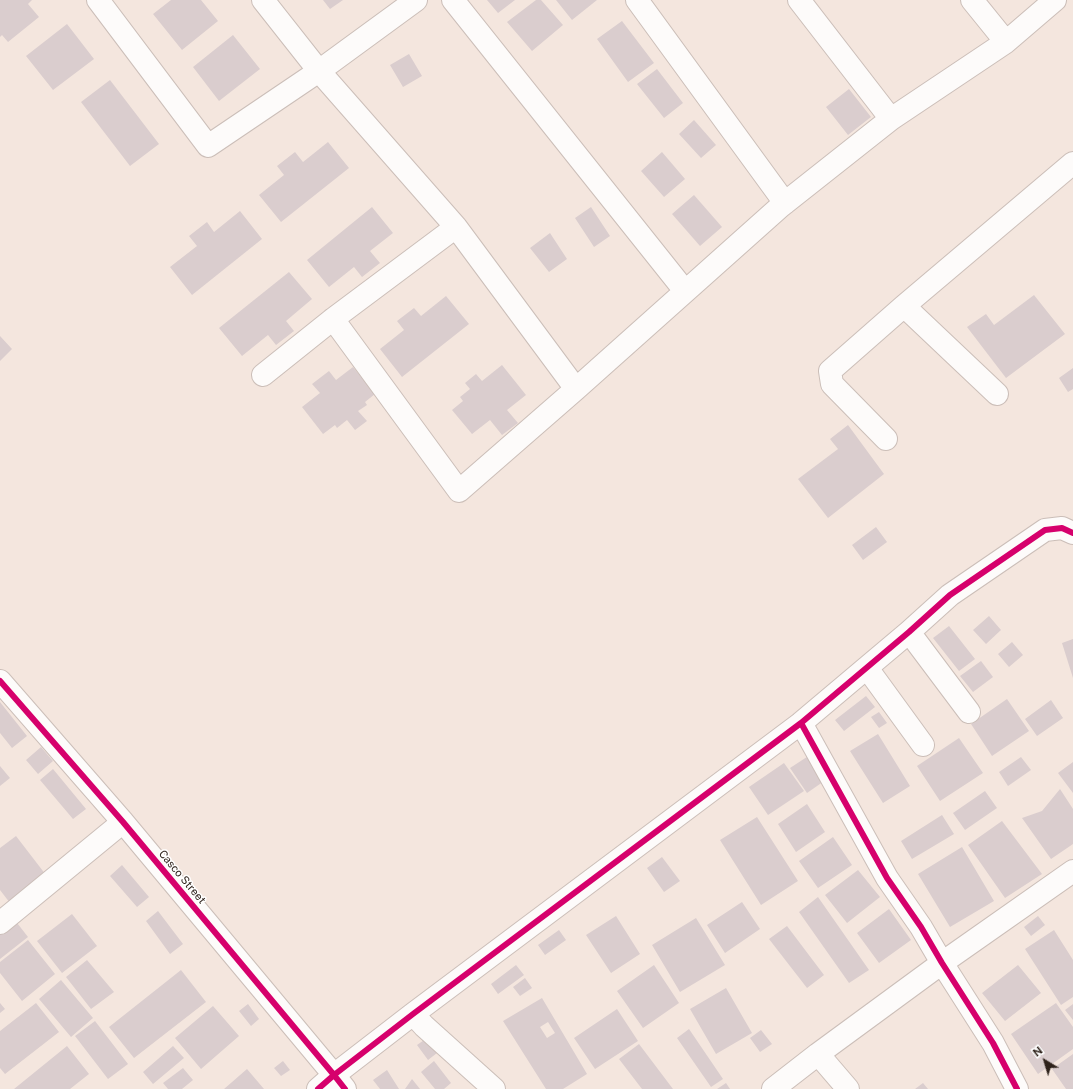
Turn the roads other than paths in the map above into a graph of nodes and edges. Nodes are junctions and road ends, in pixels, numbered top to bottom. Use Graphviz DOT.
graph roads {
  1 [pos="98,0"];
  2 [pos="262,0"];
  3 [pos="416,0"];
  4 [pos="453,0"];
  5 [pos="637,0"];
  6 [pos="798,0"];
  7 [pos="972,0"];
  8 [pos="1055,0"];
  9 [pos="1006,42"];
  10 [pos="319,71"];
  11 [pos="891,119"];
  12 [pos="1073,163"];
  13 [pos="785,203"];
  14 [pos="456,227"];
  15 [pos="686,292"];
  16 [pos="904,306"];
  17 [pos="333,318"];
  18 [pos="263,375"];
  19 [pos="576,389"];
  20 [pos="997,394"];
  21 [pos="886,439"];
  22 [pos="1073,533"];
  23 [pos="909,632"];
  24 [pos="866,668"];
  25 [pos="0,682"];
  26 [pos="969,712"];
  27 [pos="801,723"];
  28 [pos="923,745"];
  29 [pos="123,822"];
  30 [pos="1073,871"];
  31 [pos="0,923"];
  32 [pos="942,963"];
  33 [pos="414,1014"];
  34 [pos="818,1054"];
  35 [pos="339,1082"];
  36 [pos="318,1089"];
  37 [pos="494,1089"];
  38 [pos="773,1089"];
  39 [pos="848,1089"];
  40 [pos="1017,1089"];
  1 -- 10 [label="street"];
  2 -- 10 [label="street"];
  3 -- 10 [label="street"];
  4 -- 15 [label="street"];
  5 -- 13 [label="street"];
  6 -- 11 [label="street"];
  7 -- 9 [label="street"];
  8 -- 9 [label="street"];
  9 -- 11 [label="street"];
  10 -- 14 [label="street"];
  11 -- 13 [label="street"];
  12 -- 16 [label="street"];
  13 -- 15 [label="street"];
  14 -- 17 [label="street"];
  14 -- 19 [label="street"];
  15 -- 19 [label="street"];
  16 -- 20 [label="street"];
  16 -- 21 [label="street"];
  17 -- 18 [label="street"];
  17 -- 19 [label="street"];
  22 -- 23 [label="street"];
  23 -- 24 [label="street"];
  23 -- 26 [label="street"];
  24 -- 27 [label="street"];
  24 -- 28 [label="street"];
  25 -- 29 [label="street, Casco Street"];
  27 -- 32 [label="street"];
  27 -- 33 [label="street"];
  29 -- 31 [label="street"];
  29 -- 35 [label="street, Casco Street"];
  30 -- 32 [label="street"];
  32 -- 34 [label="street"];
  32 -- 40 [label="street"];
  33 -- 35 [label="street"];
  33 -- 37 [label="street"];
  34 -- 38 [label="street"];
  34 -- 39 [label="street"];
  35 -- 36 [label="street"];
}
